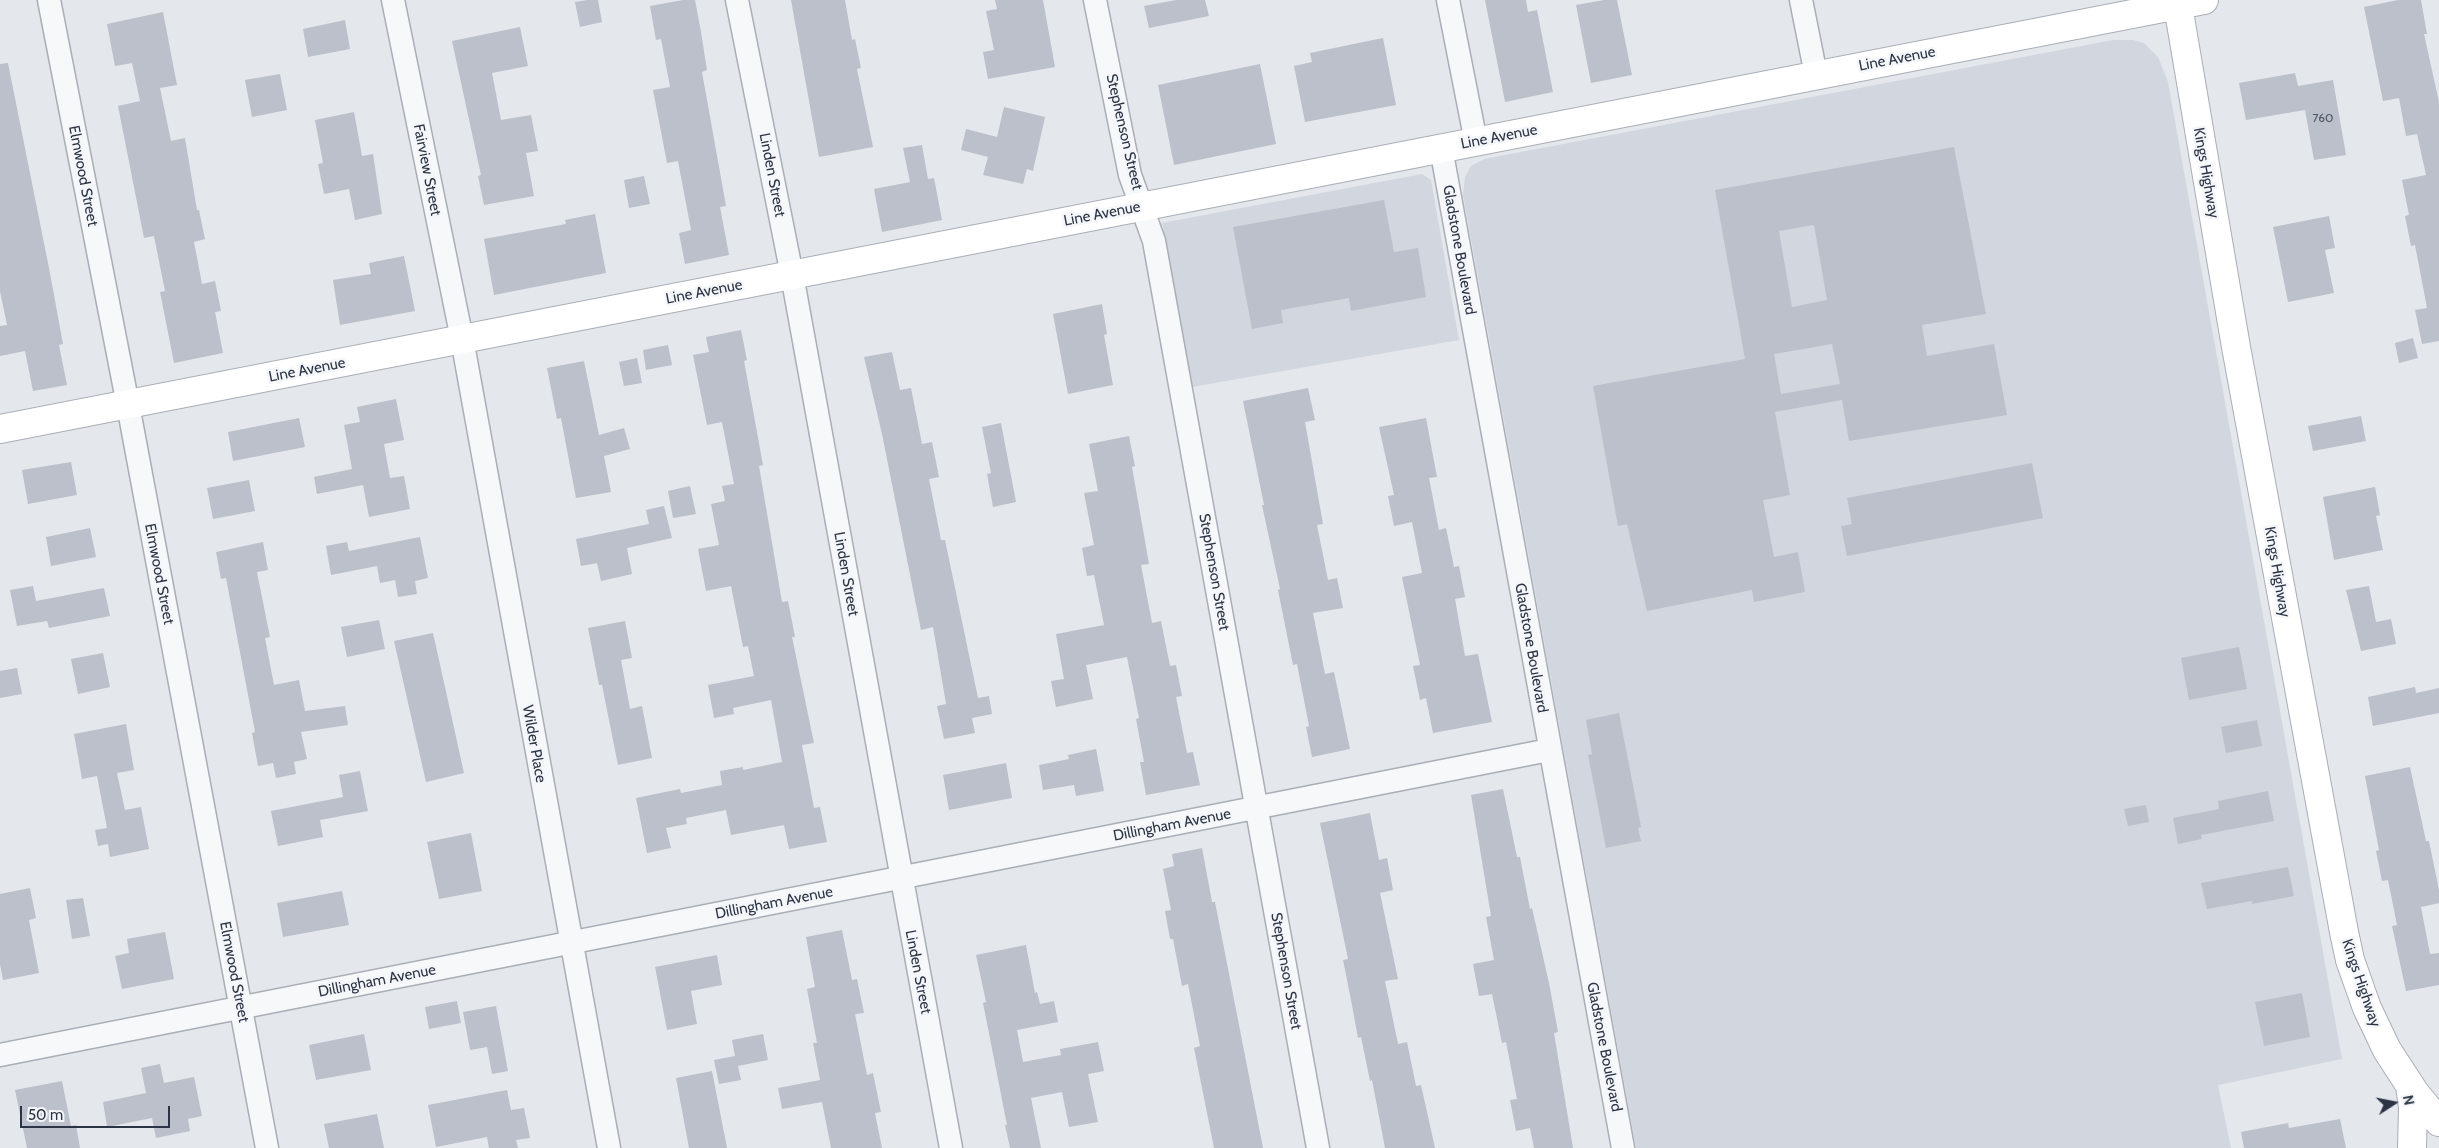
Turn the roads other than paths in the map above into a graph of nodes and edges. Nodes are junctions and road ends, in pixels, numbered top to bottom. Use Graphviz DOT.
graph roads {
  1 [pos="48,0"];
  2 [pos="393,0"];
  3 [pos="737,0"];
  4 [pos="1095,0"];
  5 [pos="1448,0"];
  6 [pos="1801,0"];
  7 [pos="2186,2"];
  8 [pos="1816,75"];
  9 [pos="1476,142"];
  10 [pos="1441,148"];
  11 [pos="1142,206"];
  12 [pos="792,276"];
  13 [pos="462,339"];
  14 [pos="128,405"];
  15 [pos="0,429"];
  16 [pos="1549,750"];
  17 [pos="1256,808"];
  18 [pos="901,878"];
  19 [pos="571,943"];
  20 [pos="240,1007"];
  21 [pos="0,1055"];
  22 [pos="2410,1086"];
  23 [pos="2439,1122"];
  24 [pos="268,1148"];
  25 [pos="608,1148"];
  26 [pos="951,1148"];
  27 [pos="1318,1148"];
  28 [pos="1623,1148"];
  29 [pos="2412,1148"];
  1 -- 14 [label="street, Elmwood Street"];
  2 -- 13 [label="street, Fairview Street"];
  3 -- 12 [label="street, Linden Street"];
  4 -- 11 [label="street, Stephenson Street"];
  5 -- 9 [label="street"];
  6 -- 8 [label="street"];
  7 -- 8 [label="main road, Line Avenue"];
  7 -- 22 [label="main road, Kings Highway"];
  8 -- 9 [label="main road, Line Avenue"];
  9 -- 10 [label="main road, Line Avenue"];
  10 -- 11 [label="main road, Line Avenue"];
  10 -- 16 [label="street, Gladstone Boulevard"];
  11 -- 12 [label="main road, Line Avenue"];
  11 -- 17 [label="street, Stephenson Street"];
  12 -- 13 [label="main road, Line Avenue"];
  12 -- 18 [label="street, Linden Street"];
  13 -- 14 [label="main road, Line Avenue"];
  13 -- 19 [label="street, Wilder Place"];
  14 -- 15 [label="main road, Line Avenue"];
  14 -- 20 [label="street, Elmwood Street"];
  16 -- 17 [label="street, Dillingham Avenue"];
  16 -- 28 [label="street, Gladstone Boulevard"];
  17 -- 18 [label="street, Dillingham Avenue"];
  17 -- 27 [label="street, Stephenson Street"];
  18 -- 19 [label="street, Dillingham Avenue"];
  18 -- 26 [label="street, Linden Street"];
  19 -- 20 [label="street, Dillingham Avenue"];
  19 -- 25 [label="street, Wilder Place"];
  20 -- 21 [label="street, Dillingham Avenue"];
  20 -- 24 [label="street, Elmwood Street"];
  22 -- 23 [label="main road, Kings Highway"];
  22 -- 29 [label="main road"];
}
